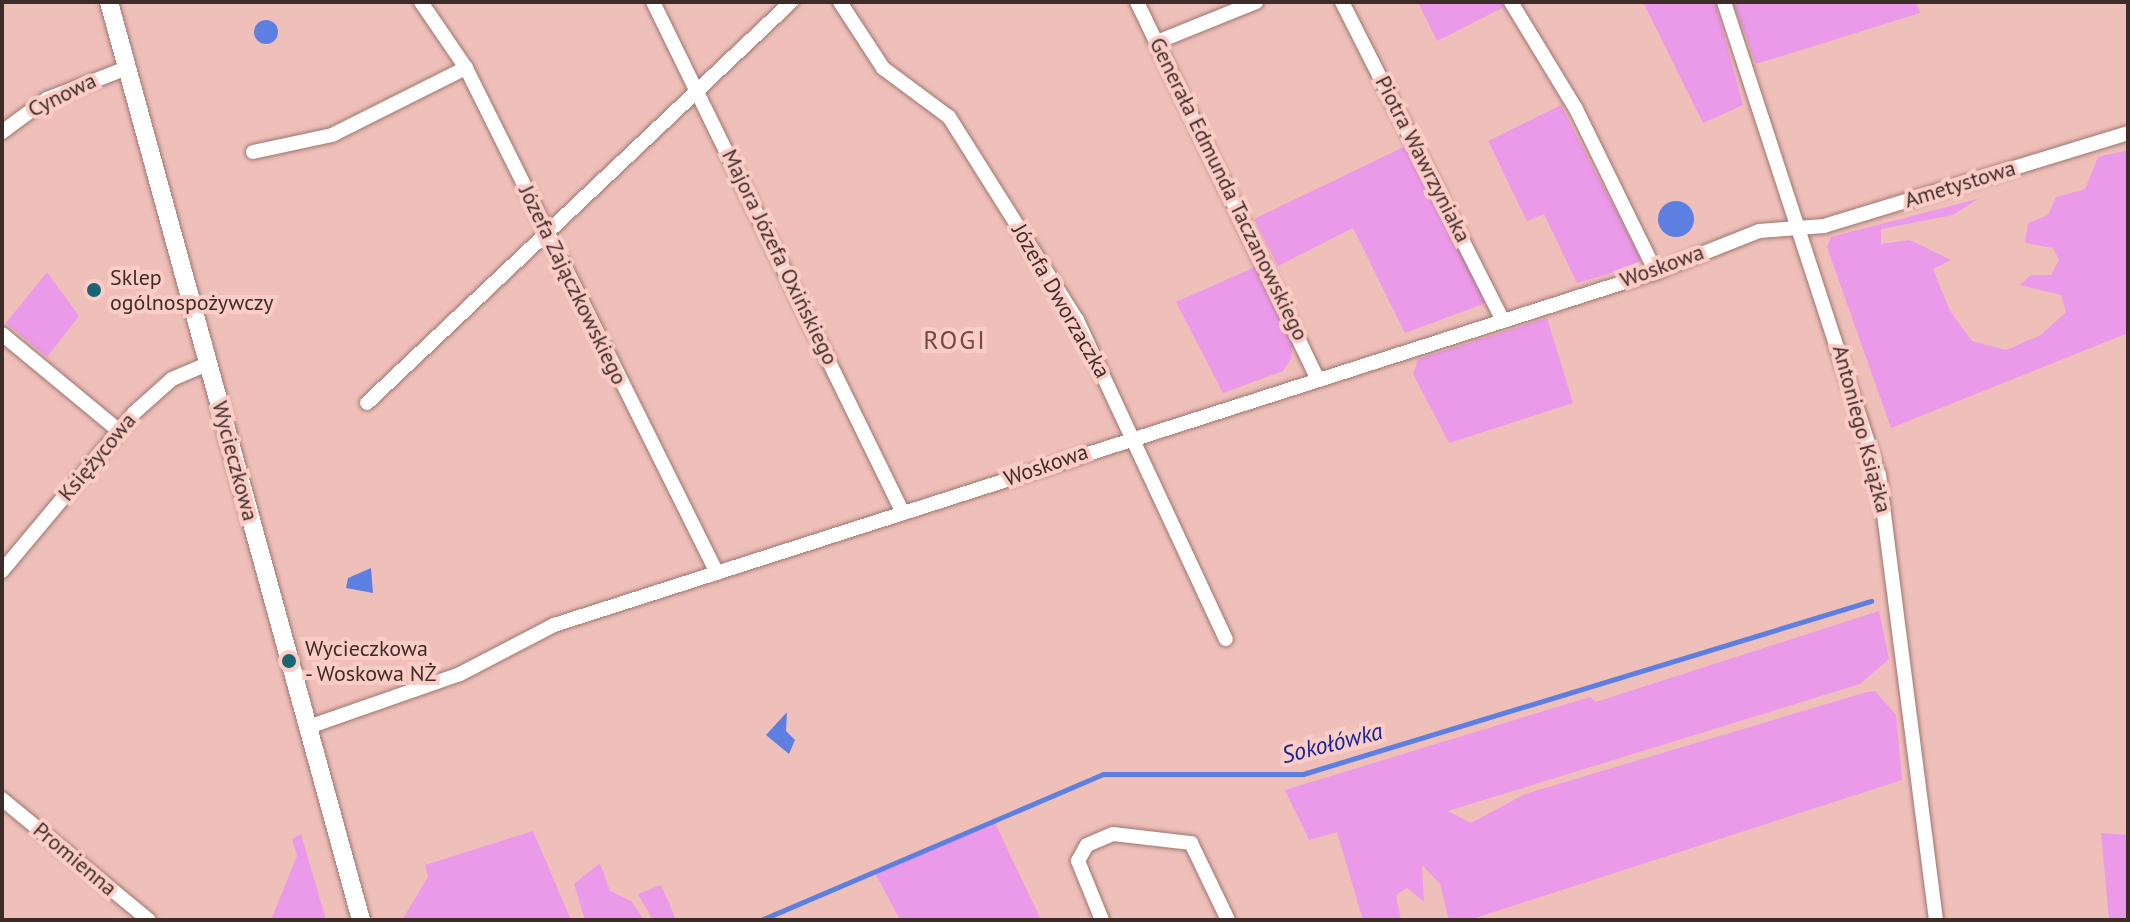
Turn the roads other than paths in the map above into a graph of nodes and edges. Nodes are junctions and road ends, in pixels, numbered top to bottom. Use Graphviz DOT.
graph roads {
  1 [pos="109,2"];
  2 [pos="421,2"];
  3 [pos="653,2"];
  4 [pos="791,2"];
  5 [pos="840,2"];
  6 [pos="1137,2"];
  7 [pos="1256,2"];
  8 [pos="1342,2"];
  9 [pos="1511,2"];
  10 [pos="1724,2"];
  11 [pos="1157,42"];
  12 [pos="127,68"];
  13 [pos="466,68"];
  14 [pos="696,88"];
  15 [pos="2,132"];
  16 [pos="2128,133"];
  17 [pos="253,152"];
  18 [pos="1792,226"];
  19 [pos="543,229"];
  20 [pos="1656,272"];
  21 [pos="1501,317"];
  22 [pos="2,334"];
  23 [pos="208,364"];
  24 [pos="1317,377"];
  25 [pos="367,403"];
  26 [pos="118,430"];
  27 [pos="1129,436"];
  28 [pos="903,513"];
  29 [pos="4,564"];
  30 [pos="717,573"];
  31 [pos="1226,639"];
  32 [pos="308,727"];
  33 [pos="2,799"];
  34 [pos="149,920"];
  35 [pos="361,920"];
  36 [pos="1102,920"];
  37 [pos="1228,920"];
  38 [pos="1936,920"];
  1 -- 12 [label="street, Wycieczkowa"];
  2 -- 13 [label="street, Józefa Zajączkowskiego"];
  3 -- 14 [label="street, Majora Józefa Oxińskiego"];
  4 -- 14 [label="street"];
  5 -- 27 [label="street, Józefa Dworzaczka"];
  6 -- 11 [label="street, Generała Edmunda Taczanowskiego"];
  7 -- 11 [label="street"];
  8 -- 21 [label="street, Piotra Wawrzyniaka"];
  9 -- 20 [label="street"];
  10 -- 18 [label="street, Antoniego Książka"];
  11 -- 24 [label="street, Generała Edmunda Taczanowskiego"];
  12 -- 15 [label="street, Cynowa"];
  12 -- 23 [label="street, Wycieczkowa"];
  13 -- 17 [label="street"];
  13 -- 19 [label="street, Józefa Zajączkowskiego"];
  14 -- 19 [label="street"];
  14 -- 28 [label="street, Majora Józefa Oxińskiego"];
  16 -- 18 [label="street, Ametystowa"];
  18 -- 20 [label="street, Woskowa"];
  18 -- 38 [label="street, Antoniego Książka"];
  19 -- 25 [label="street"];
  19 -- 30 [label="street, Józefa Zajączkowskiego"];
  20 -- 21 [label="street, Woskowa"];
  21 -- 24 [label="street, Woskowa"];
  22 -- 26 [label="street"];
  23 -- 26 [label="street, Księżycowa"];
  23 -- 32 [label="street, Wycieczkowa"];
  24 -- 27 [label="street, Woskowa"];
  26 -- 29 [label="street, Księżycowa"];
  27 -- 28 [label="street, Woskowa"];
  27 -- 31 [label="street, Józefa Dworzaczka"];
  28 -- 30 [label="street, Woskowa"];
  30 -- 32 [label="street, Woskowa"];
  32 -- 35 [label="street, Wycieczkowa"];
  33 -- 34 [label="street, Promienna"];
  36 -- 37 [label="street"];
}
